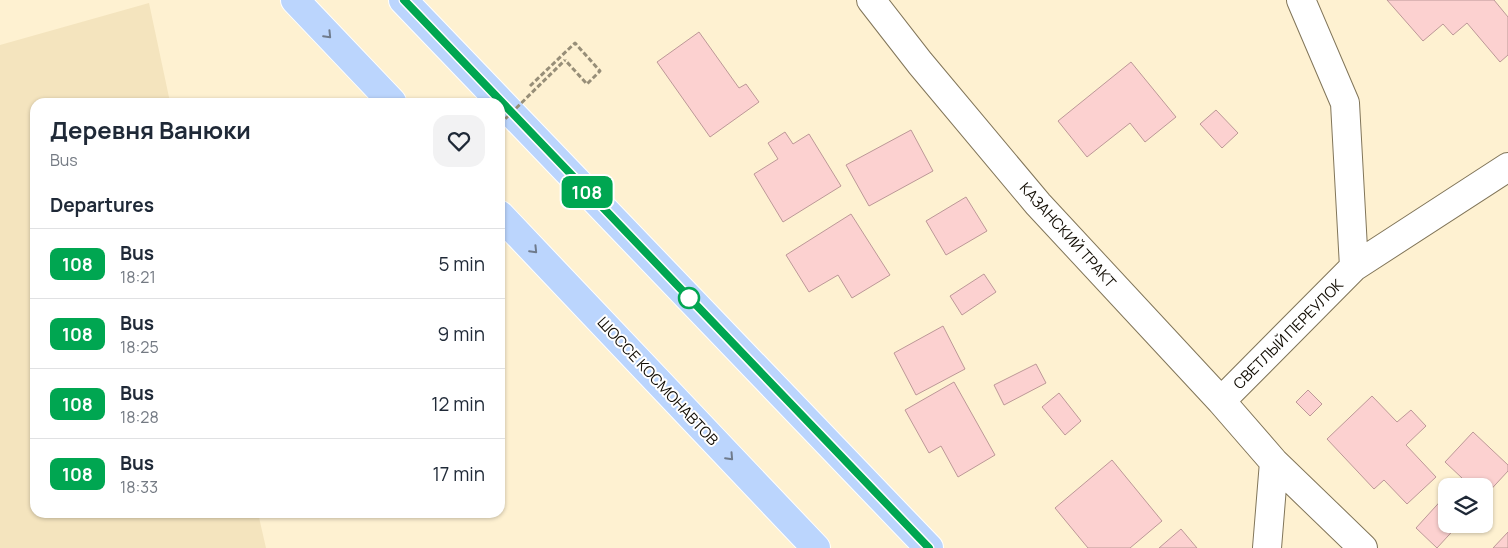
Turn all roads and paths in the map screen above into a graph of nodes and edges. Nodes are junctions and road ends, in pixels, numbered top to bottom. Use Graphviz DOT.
graph roads {
  1 [pos="295,0"];
  2 [pos="404,0"];
  3 [pos="871,0"];
  4 [pos="1301,0"];
  5 [pos="528,88"];
  6 [pos="388,98"];
  7 [pos="498,98"];
  8 [pos="505,105"];
  9 [pos="505,119"];
  10 [pos="1508,167"];
  11 [pos="505,220"];
  12 [pos="1354,267"];
  13 [pos="1221,401"];
  14 [pos="1274,462"];
  15 [pos="816,548"];
  16 [pos="929,548"];
  17 [pos="1267,548"];
  18 [pos="1362,548"];
  1 -- 6 [label="main road, one-way"];
  2 -- 7 [label="main road"];
  3 -- 13 [label="street, КАЗАНСКИЙ ТРАКТ"];
  4 -- 12 [label="street, СВЕТЛЫЙ ПЕРЕУЛОК"];
  5 -- 9 [label="path, bridge"];
  8 -- 16 [label="main road"];
  10 -- 12 [label="street, СВЕТЛЫЙ ПЕРЕУЛОК"];
  11 -- 15 [label="main road, ШОССЕ КОСМОНАВТОВ, one-way"];
  12 -- 13 [label="street, СВЕТЛЫЙ ПЕРЕУЛОК"];
  13 -- 14 [label="street, КАЗАНСКИЙ ТРАКТ"];
  14 -- 17 [label="street"];
  14 -- 18 [label="street, КАЗАНСКИЙ ТРАКТ"];
}
